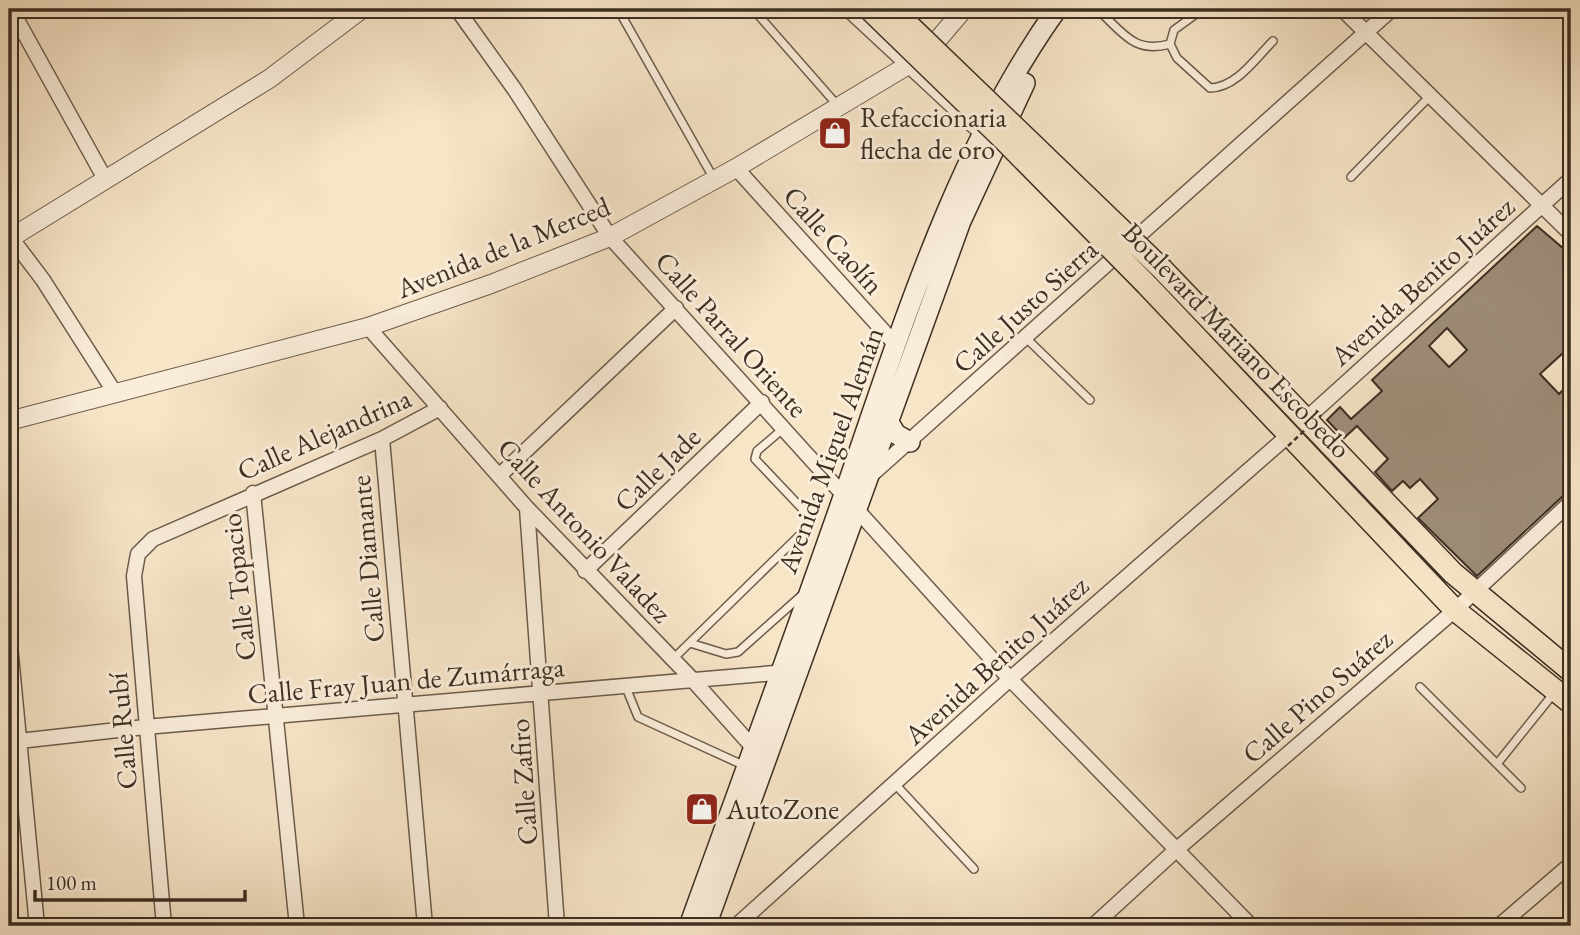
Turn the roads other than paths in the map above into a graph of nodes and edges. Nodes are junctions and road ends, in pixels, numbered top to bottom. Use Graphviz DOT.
graph roads {
  1 [pos="362,9"];
  2 [pos="457,9"];
  3 [pos="618,9"];
  4 [pos="754,9"];
  5 [pos="848,9"];
  6 [pos="869,9"];
  7 [pos="892,9"];
  8 [pos="901,9"];
  9 [pos="964,9"];
  10 [pos="1057,9"];
  11 [pos="1065,9"];
  12 [pos="1071,9"];
  13 [pos="1097,9"];
  14 [pos="1203,9"];
  15 [pos="1342,9"];
  16 [pos="1392,9"];
  17 [pos="15,11"];
  18 [pos="1364,34"];
  19 [pos="1273,41"];
  20 [pos="935,43"];
  21 [pos="1170,44"];
  22 [pos="910,64"];
  23 [pos="1429,97"];
  24 [pos="839,107"];
  25 [pos="1004,108"];
  26 [pos="989,140"];
  27 [pos="736,168"];
  28 [pos="1351,177"];
  29 [pos="105,179"];
  30 [pos="715,179"];
  31 [pos="1571,179"];
  32 [pos="1540,206"];
  33 [pos="1571,234"];
  34 [pos="610,237"];
  35 [pos="10,238"];
  36 [pos="1138,238"];
  37 [pos="1113,260"];
  38 [pos="1160,263"];
  39 [pos="1139,281"];
  40 [pos="676,308"];
  41 [pos="368,327"];
  42 [pos="1026,338"];
  43 [pos="896,345"];
  44 [pos="115,393"];
  45 [pos="1090,400"];
  46 [pos="762,402"];
  47 [pos="440,408"];
  48 [pos="9,421"];
  49 [pos="888,421"];
  50 [pos="1299,424"];
  51 [pos="784,427"];
  52 [pos="382,439"];
  53 [pos="910,442"];
  54 [pos="499,476"];
  55 [pos="253,493"];
  56 [pos="856,494"];
  57 [pos="1571,502"];
  58 [pos="527,508"];
  59 [pos="153,539"];
  60 [pos="586,570"];
  61 [pos="811,587"];
  62 [pos="1473,592"];
  63 [pos="1455,610"];
  64 [pos="9,635"];
  65 [pos="690,643"];
  66 [pos="673,660"];
  67 [pos="1571,671"];
  68 [pos="790,672"];
  69 [pos="691,678"];
  70 [pos="1010,679"];
  71 [pos="625,684"];
  72 [pos="1420,687"];
  73 [pos="542,692"];
  74 [pos="1563,697"];
  75 [pos="12,698"];
  76 [pos="405,706"];
  77 [pos="276,716"];
  78 [pos="145,727"];
  79 [pos="19,741"];
  80 [pos="754,748"];
  81 [pos="1497,764"];
  82 [pos="757,766"];
  83 [pos="15,778"];
  84 [pos="894,783"];
  85 [pos="1521,788"];
  86 [pos="1176,850"];
  87 [pos="1571,864"];
  88 [pos="974,869"];
  89 [pos="37,926"];
  90 [pos="164,926"];
  91 [pos="297,926"];
  92 [pos="425,926"];
  93 [pos="557,926"];
  94 [pos="689,926"];
  95 [pos="706,926"];
  96 [pos="736,926"];
  97 [pos="1093,926"];
  98 [pos="1251,926"];
  99 [pos="1499,926"];
  1 -- 29 [label="street"];
  2 -- 34 [label="street, Calle Parral Oriente"];
  3 -- 30 [label="lane"];
  4 -- 24 [label="lane"];
  5 -- 22 [label="street"];
  6 -- 39 [label="main road, Boulevard Mariano Escobedo, bridge"];
  7 -- 38 [label="main road, Boulevard Mariano Escobedo, bridge"];
  8 -- 20 [label="street"];
  9 -- 20 [label="street, Avenida de la Merced"];
  10 -- 25 [label="main road, Avenida Miguel Alemán"];
  11 -- 25 [label="lane"];
  12 -- 25 [label="main road, Avenida Miguel Alemán"];
  13 -- 21 [label="lane"];
  14 -- 21 [label="lane"];
  15 -- 18 [label="street"];
  16 -- 18 [label="street, Calle Justo Sierra"];
  17 -- 29 [label="street"];
  18 -- 23 [label="street"];
  18 -- 36 [label="street, Calle Justo Sierra"];
  19 -- 21 [label="lane"];
  20 -- 22 [label="street, Avenida de la Merced"];
  20 -- 25 [label="street"];
  22 -- 24 [label="street, Avenida de la Merced"];
  22 -- 26 [label="street"];
  23 -- 28 [label="lane"];
  23 -- 32 [label="street"];
  24 -- 27 [label="street, Avenida de la Merced"];
  25 -- 26 [label="main road, Avenida Miguel Alemán"];
  25 -- 36 [label="street"];
  26 -- 37 [label="street"];
  26 -- 43 [label="main road, Avenida Miguel Alemán"];
  26 -- 49 [label="main road, Avenida Miguel Alemán"];
  26 -- 56 [label="lane"];
  27 -- 30 [label="street, Avenida de la Merced"];
  27 -- 43 [label="street, Calle Caolín"];
  29 -- 35 [label="street"];
  30 -- 34 [label="street, Avenida de la Merced"];
  31 -- 32 [label="street, Avenida Benito Juárez"];
  32 -- 33 [label="street"];
  32 -- 50 [label="street, Avenida Benito Juárez"];
  34 -- 40 [label="street, Calle Parral Oriente"];
  34 -- 41 [label="street, Avenida de la Merced"];
  35 -- 44 [label="street"];
  36 -- 37 [label="street, Calle Justo Sierra"];
  36 -- 38 [label="street"];
  37 -- 39 [label="street"];
  37 -- 42 [label="street, Calle Justo Sierra"];
  38 -- 39 [label="street"];
  38 -- 50 [label="main road, Boulevard Mariano Escobedo"];
  39 -- 50 [label="main road, Boulevard Mariano Escobedo"];
  40 -- 46 [label="street, Calle Parral Oriente"];
  40 -- 54 [label="street"];
  41 -- 44 [label="street, Avenida de la Merced"];
  41 -- 47 [label="street, Calle Antonio Valadez"];
  42 -- 45 [label="lane"];
  42 -- 53 [label="street, Calle Justo Sierra"];
  43 -- 56 [label="main road, Avenida Miguel Alemán"];
  44 -- 48 [label="street, Avenida de la Merced"];
  46 -- 51 [label="street, Calle Parral Oriente"];
  46 -- 60 [label="street, Calle Jade"];
  47 -- 52 [label="street, Calle Alejandrina"];
  47 -- 54 [label="street, Calle Antonio Valadez"];
  49 -- 53 [label="main road"];
  49 -- 56 [label="main road, Avenida Miguel Alemán"];
  50 -- 62 [label="main road, Boulevard Mariano Escobedo"];
  50 -- 63 [label="main road, Boulevard Mariano Escobedo"];
  50 -- 70 [label="street, Avenida Benito Juárez"];
  51 -- 56 [label="street, Calle Parral Oriente"];
  51 -- 65 [label="lane"];
  52 -- 55 [label="street, Calle Alejandrina"];
  52 -- 76 [label="street, Calle Diamante"];
  53 -- 56 [label="street, Calle Justo Sierra"];
  54 -- 58 [label="street, Calle Antonio Valadez"];
  55 -- 59 [label="street, Calle Alejandrina"];
  55 -- 77 [label="street, Calle Topacio"];
  56 -- 61 [label="main road, Avenida Miguel Alemán"];
  56 -- 68 [label="main road, Avenida Miguel Alemán"];
  56 -- 70 [label="street, Calle Parral Oriente"];
  57 -- 62 [label="street, Calle Pino Suárez"];
  58 -- 60 [label="street, Calle Antonio Valadez"];
  58 -- 73 [label="street, Calle Zafiro"];
  59 -- 78 [label="street, Calle Rubí"];
  60 -- 66 [label="street, Calle Antonio Valadez"];
  61 -- 65 [label="lane"];
  61 -- 68 [label="main road, Avenida Miguel Alemán"];
  62 -- 63 [label="street, Calle Pino Suárez"];
  62 -- 67 [label="main road, Boulevard Mariano Escobedo"];
  63 -- 74 [label="main road, Boulevard Mariano Escobedo"];
  63 -- 86 [label="street, Calle Pino Suárez"];
  64 -- 75 [label="street"];
  65 -- 66 [label="lane"];
  66 -- 69 [label="street, Calle Antonio Valadez"];
  68 -- 69 [label="street, Calle Fray Juan de Zumárraga"];
  68 -- 80 [label="main road, Avenida Miguel Alemán"];
  68 -- 82 [label="main road, Avenida Miguel Alemán"];
  69 -- 71 [label="street, Calle Fray Juan de Zumárraga"];
  69 -- 80 [label="street, Calle Antonio Valadez"];
  70 -- 84 [label="street, Avenida Benito Juárez"];
  70 -- 86 [label="street, Calle Parral Oriente"];
  71 -- 73 [label="street, Calle Fray Juan de Zumárraga"];
  71 -- 82 [label="lane"];
  72 -- 81 [label="lane"];
  73 -- 76 [label="street, Calle Fray Juan de Zumárraga"];
  73 -- 93 [label="street, Calle Zafiro"];
  74 -- 81 [label="lane"];
  75 -- 79 [label="street"];
  76 -- 77 [label="street, Calle Fray Juan de Zumárraga"];
  76 -- 92 [label="street, Calle Diamante"];
  77 -- 78 [label="street, Calle Fray Juan de Zumárraga"];
  77 -- 91 [label="street, Calle Topacio"];
  78 -- 79 [label="street, Calle Fray Juan de Zumárraga"];
  78 -- 90 [label="street, Calle Rubí"];
  79 -- 83 [label="street"];
  80 -- 82 [label="main road, Avenida Miguel Alemán"];
  81 -- 85 [label="lane"];
  82 -- 94 [label="main road, Avenida Miguel Alemán"];
  82 -- 95 [label="main road, Avenida Miguel Alemán"];
  83 -- 89 [label="street"];
  84 -- 88 [label="lane"];
  84 -- 96 [label="street, Avenida Benito Juárez"];
  86 -- 97 [label="street, Calle Pino Suárez"];
  86 -- 98 [label="street, Calle Parral Oriente"];
  87 -- 99 [label="street"];
}
